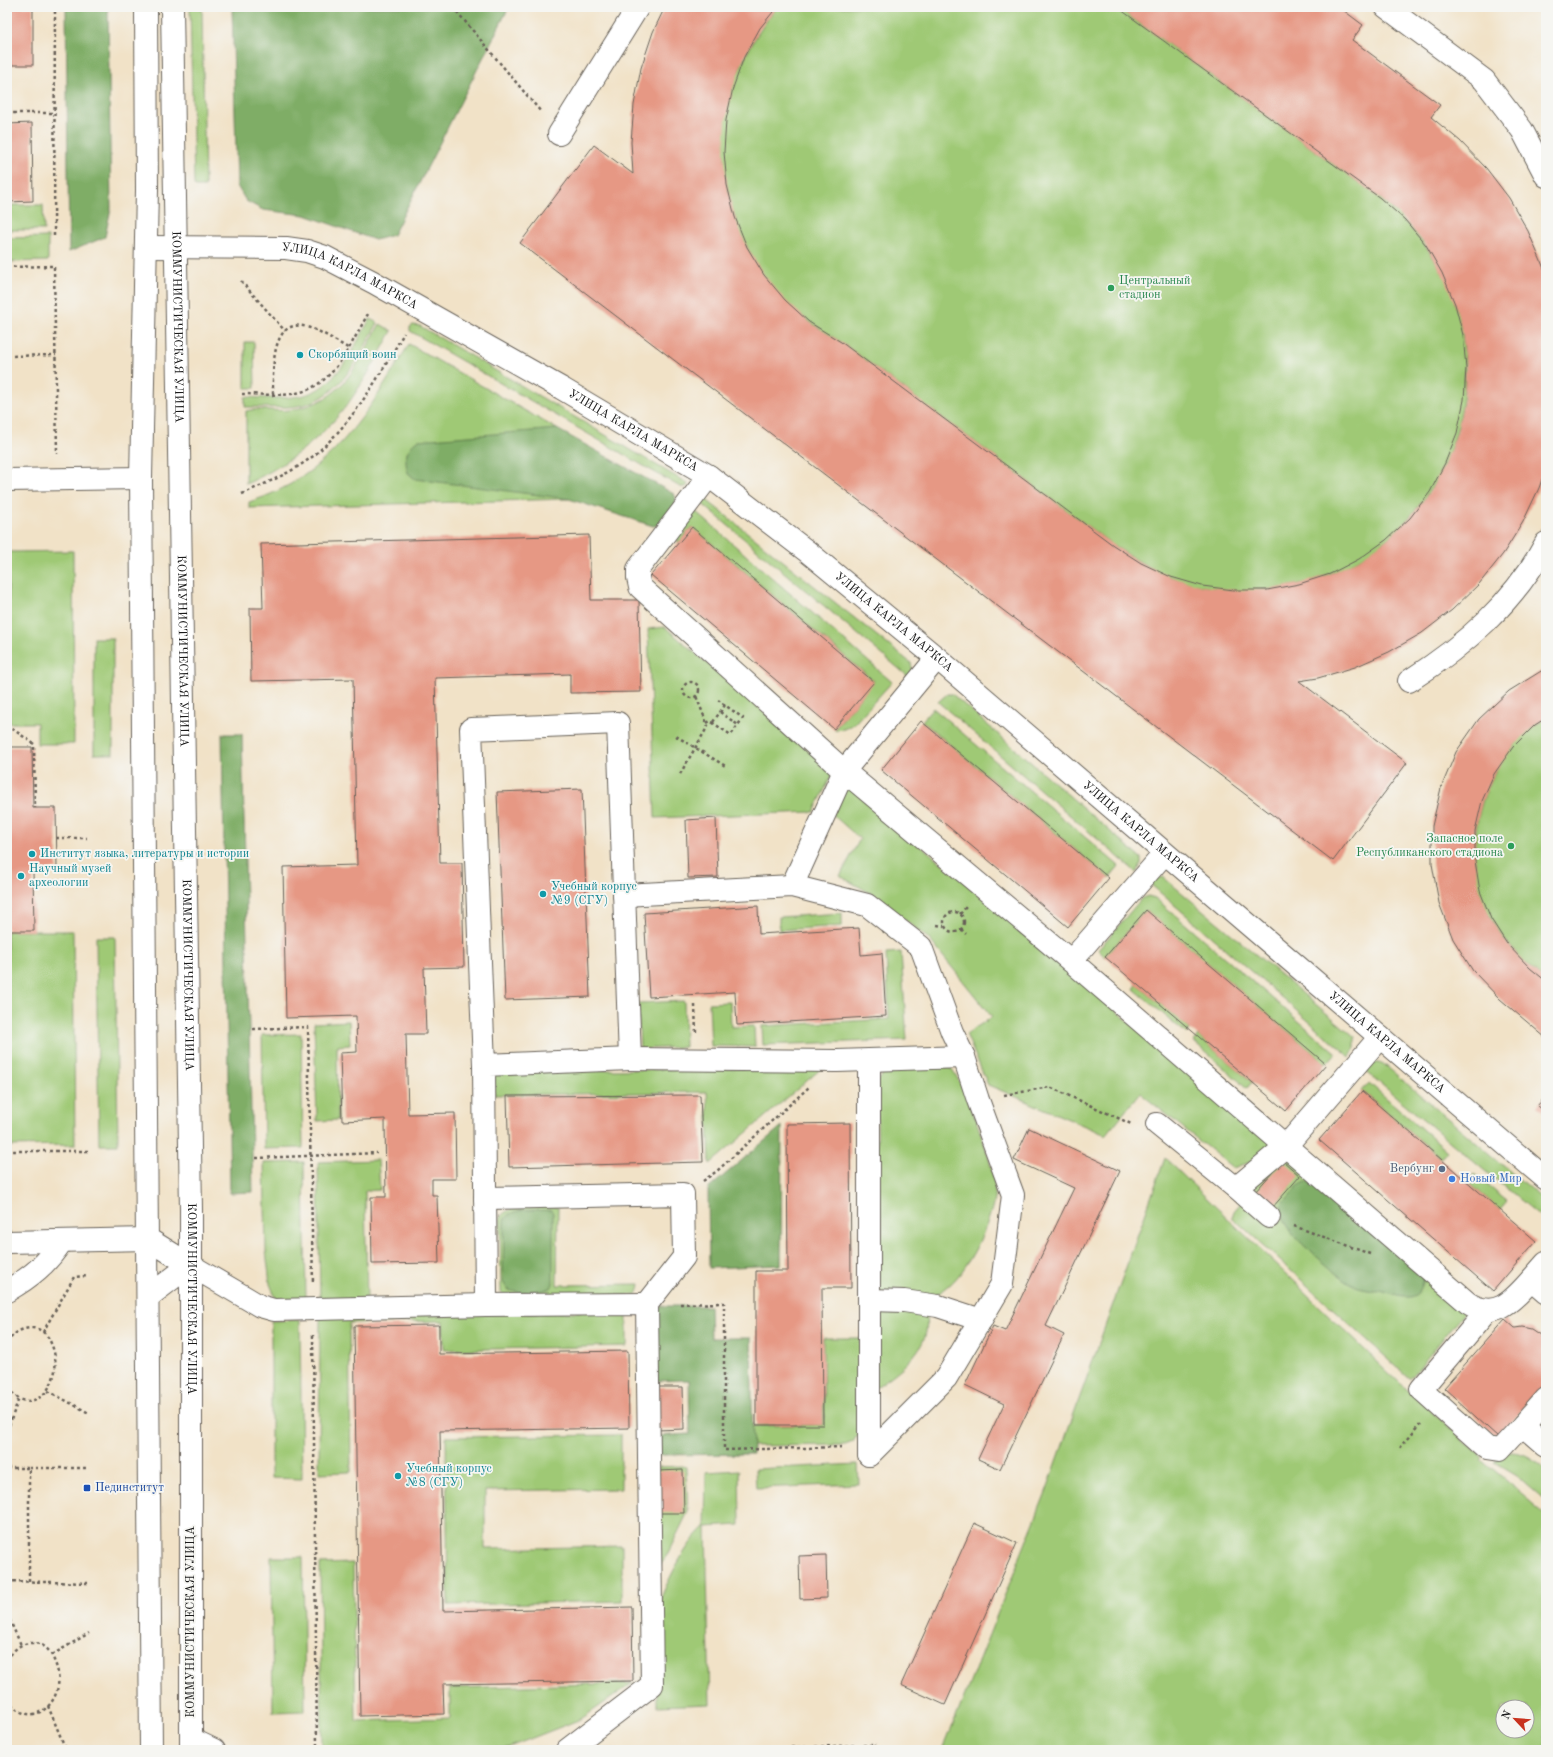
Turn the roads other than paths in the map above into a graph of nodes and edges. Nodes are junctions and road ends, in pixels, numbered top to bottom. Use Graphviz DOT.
graph roads {
  1 [pos="146,7"];
  2 [pos="172,7"];
  3 [pos="638,7"];
  4 [pos="1386,7"];
  5 [pos="559,134"];
  6 [pos="1537,140"];
  7 [pos="1546,176"];
  8 [pos="146,247"];
  9 [pos="175,247"];
  10 [pos="709,476"];
  11 [pos="141,478"];
  12 [pos="7,480"];
  13 [pos="1546,543"];
  14 [pos="936,658"];
  15 [pos="1409,681"];
  16 [pos="844,771"];
  17 [pos="1164,854"];
  18 [pos="792,886"];
  19 [pos="624,895"];
  20 [pos="1071,961"];
  21 [pos="1380,1037"];
  22 [pos="964,1057"];
  23 [pos="630,1059"];
  24 [pos="870,1061"];
  25 [pos="484,1065"];
  26 [pos="1147,1125"];
  27 [pos="1286,1146"];
  28 [pos="1546,1179"];
  29 [pos="1236,1188"];
  30 [pos="485,1198"];
  31 [pos="1269,1217"];
  32 [pos="148,1239"];
  33 [pos="62,1241"];
  34 [pos="7,1242"];
  35 [pos="1546,1263"];
  36 [pos="190,1265"];
  37 [pos="1539,1287"];
  38 [pos="7,1290"];
  39 [pos="148,1297"];
  40 [pos="870,1300"];
  41 [pos="647,1304"];
  42 [pos="486,1305"];
  43 [pos="1486,1311"];
  44 [pos="980,1320"];
  45 [pos="1546,1399"];
  46 [pos="1523,1425"];
  47 [pos="1546,1445"];
  48 [pos="191,1744"];
  49 [pos="151,1750"];
  50 [pos="214,1750"];
  51 [pos="567,1750"];
  1 -- 8 [label="main road"];
  2 -- 9 [label="main road, КОММУНИСТИЧЕСКАЯ УЛИЦА"];
  3 -- 5 [label="main road"];
  4 -- 6 [label="main road"];
  6 -- 7 [label="main road"];
  8 -- 9 [label="main road, УЛИЦА КАРЛА МАРКСА"];
  8 -- 11 [label="main road"];
  9 -- 10 [label="main road, УЛИЦА КАРЛА МАРКСА"];
  9 -- 36 [label="main road, КОММУНИСТИЧЕСКАЯ УЛИЦА"];
  10 -- 14 [label="main road, УЛИЦА КАРЛА МАРКСА"];
  10 -- 16 [label="main road"];
  11 -- 12 [label="main road"];
  11 -- 32 [label="main road"];
  13 -- 15 [label="main road"];
  14 -- 16 [label="main road"];
  14 -- 17 [label="main road, УЛИЦА КАРЛА МАРКСА"];
  16 -- 18 [label="main road"];
  16 -- 20 [label="main road"];
  17 -- 20 [label="main road"];
  17 -- 21 [label="main road, УЛИЦА КАРЛА МАРКСА"];
  18 -- 19 [label="main road"];
  18 -- 22 [label="main road"];
  19 -- 23 [label="main road"];
  19 -- 25 [label="main road"];
  20 -- 27 [label="main road"];
  21 -- 27 [label="main road"];
  21 -- 28 [label="main road, УЛИЦА КАРЛА МАРКСА"];
  22 -- 24 [label="main road"];
  22 -- 44 [label="main road"];
  23 -- 24 [label="main road"];
  23 -- 25 [label="main road"];
  24 -- 40 [label="main road"];
  25 -- 30 [label="main road"];
  26 -- 29 [label="main road"];
  27 -- 29 [label="main road"];
  27 -- 43 [label="main road"];
  29 -- 31 [label="main road"];
  30 -- 41 [label="main road"];
  30 -- 42 [label="main road"];
  32 -- 33 [label="main road"];
  32 -- 36 [label="main road"];
  32 -- 39 [label="main road"];
  33 -- 34 [label="main road"];
  33 -- 38 [label="main road"];
  35 -- 37 [label="main road"];
  36 -- 39 [label="main road"];
  36 -- 42 [label="main road"];
  36 -- 48 [label="main road, КОММУНИСТИЧЕСКАЯ УЛИЦА"];
  37 -- 43 [label="main road"];
  39 -- 49 [label="main road"];
  40 -- 44 [label="main road"];
  40 -- 44 [label="main road"];
  41 -- 42 [label="main road"];
  41 -- 51 [label="main road"];
  43 -- 46 [label="main road"];
  45 -- 46 [label="main road"];
  46 -- 47 [label="main road"];
  48 -- 50 [label="main road"];
}
